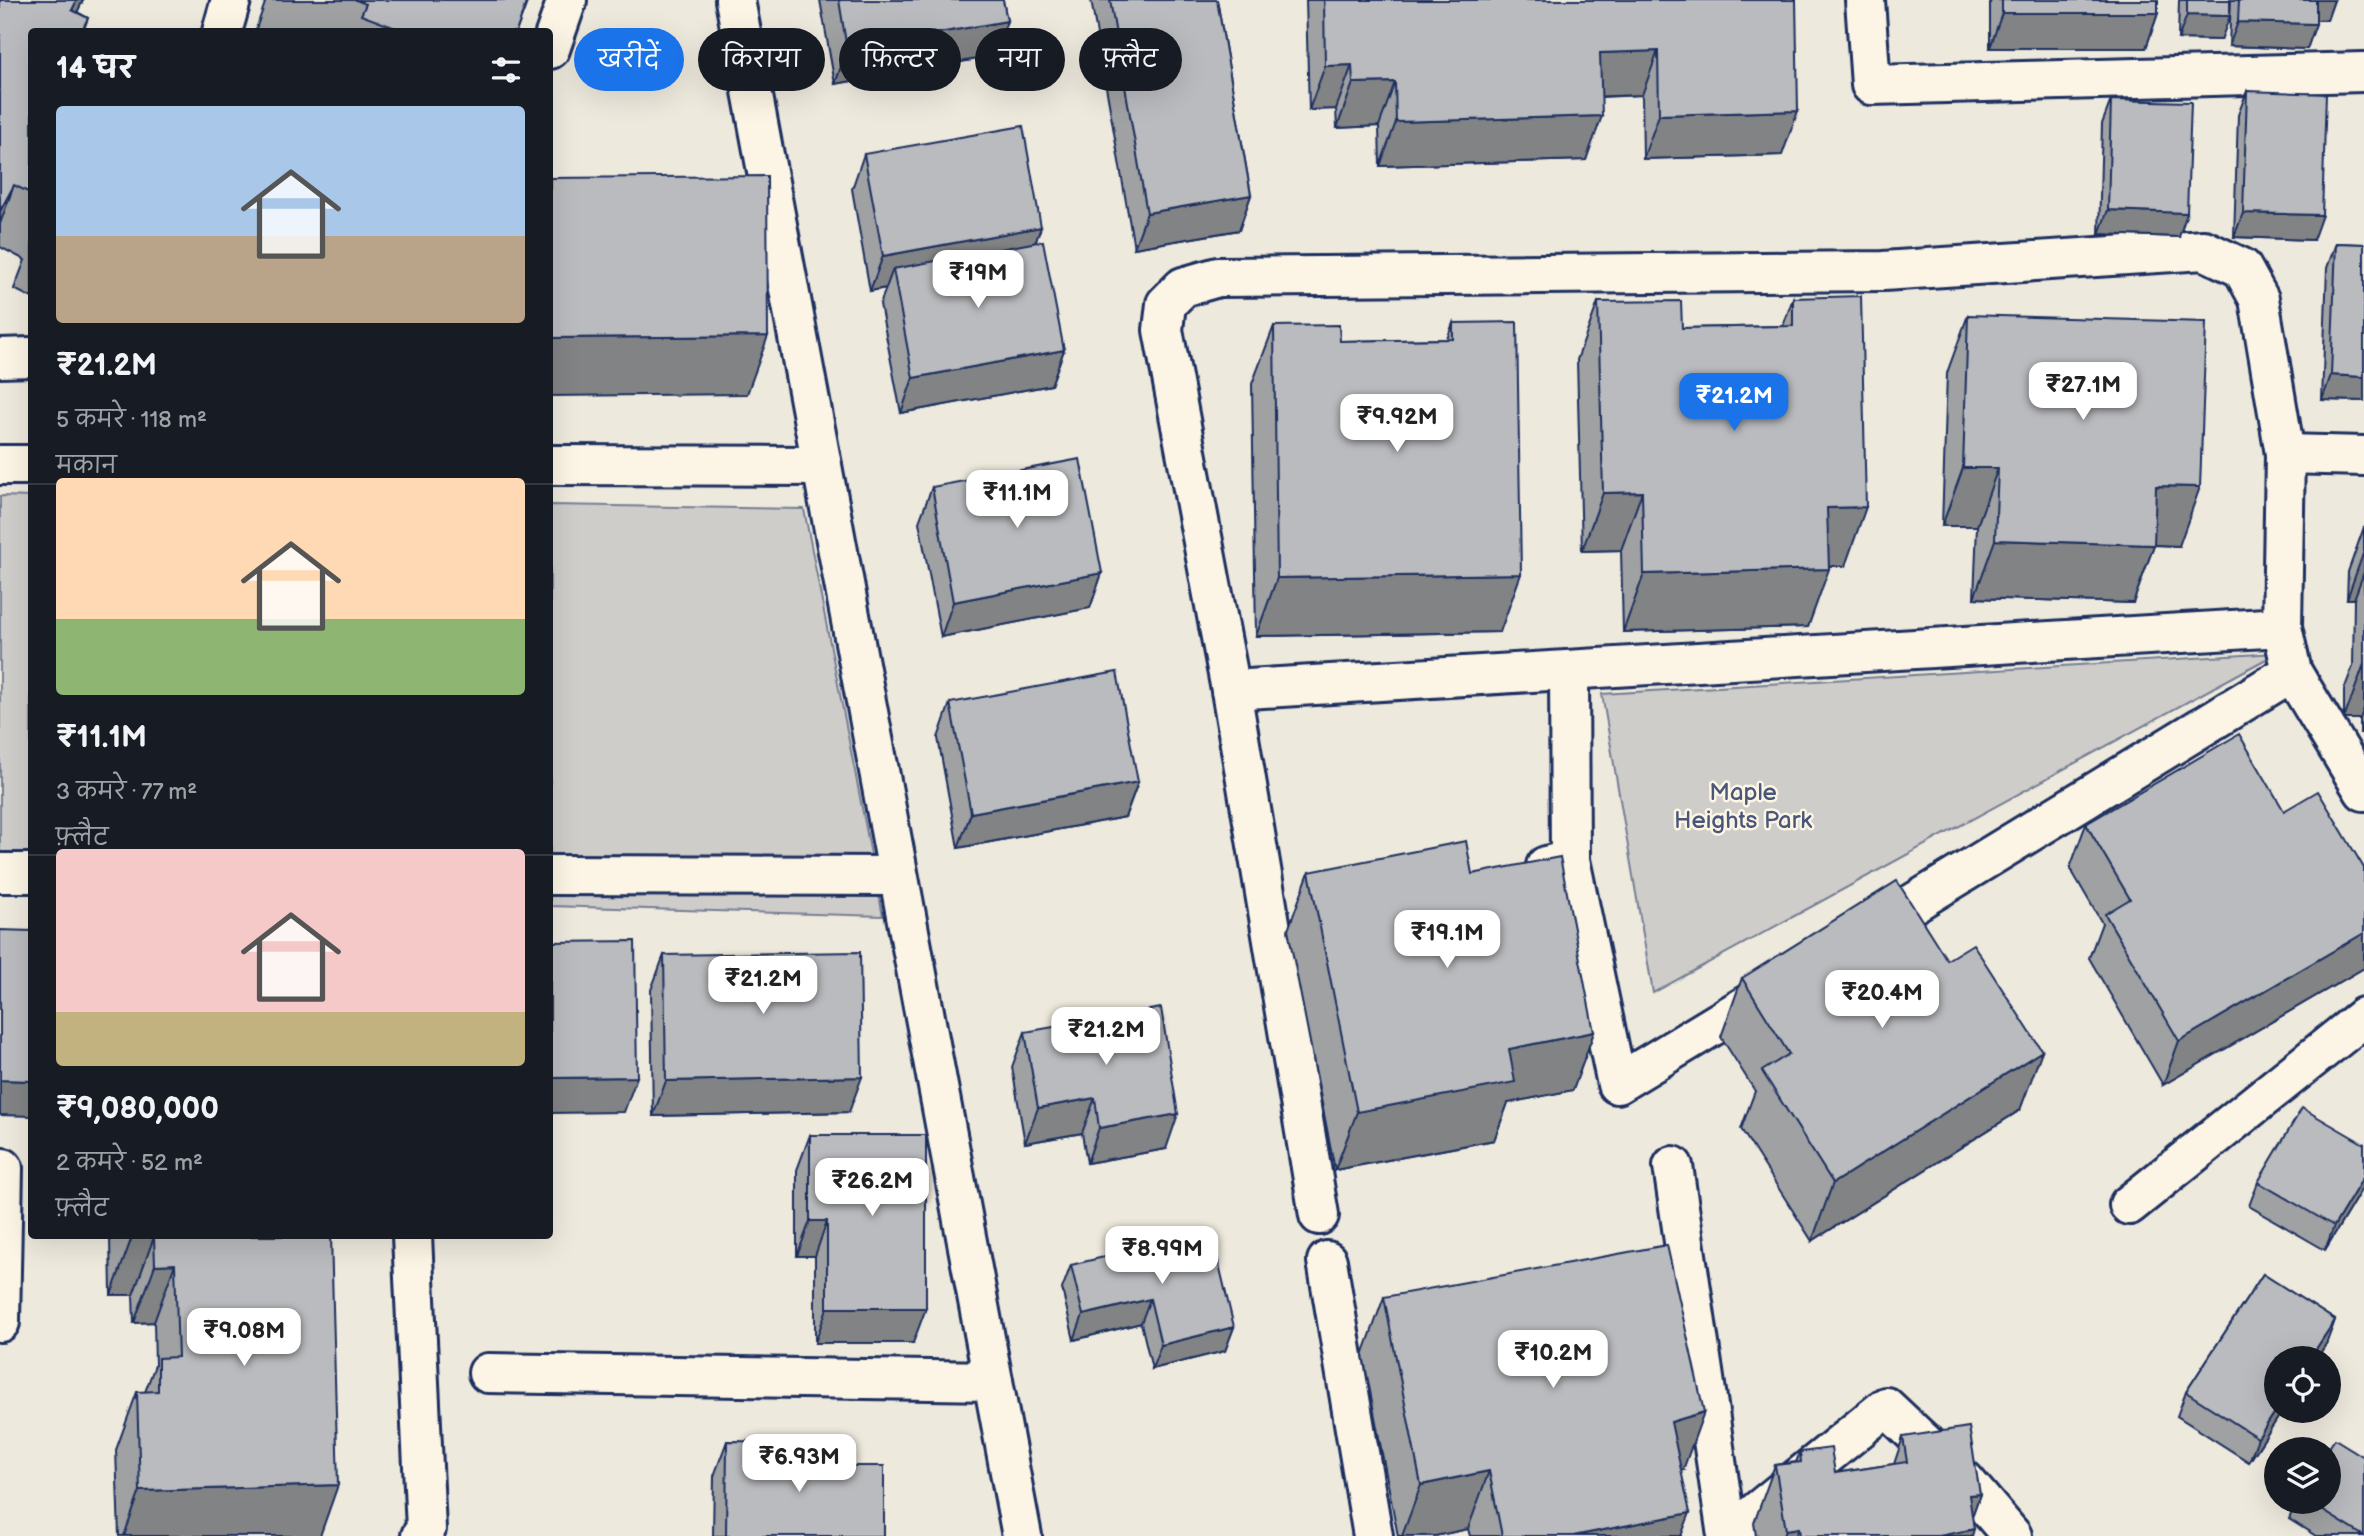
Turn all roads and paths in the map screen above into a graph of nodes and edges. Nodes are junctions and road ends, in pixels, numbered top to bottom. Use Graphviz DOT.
graph roads {
  1 [pos="231,0"];
  2 [pos="567,0"];
  3 [pos="735,0"];
  4 [pos="1865,0"];
  5 [pos="223,28"];
  6 [pos="553,40"];
  7 [pos="2364,72"];
  8 [pos="28,357"];
  9 [pos="0,358"];
  10 [pos="2285,454"];
  11 [pos="2364,456"];
  12 [pos="0,465"];
  13 [pos="28,465"];
  14 [pos="553,465"];
  15 [pos="822,466"];
  16 [pos="2281,627"];
  17 [pos="1569,670"];
  18 [pos="2292,672"];
  19 [pos="1231,690"];
  20 [pos="2364,791"];
  21 [pos="1570,860"];
  22 [pos="1508,872"];
  23 [pos="0,873"];
  24 [pos="28,873"];
  25 [pos="553,875"];
  26 [pos="898,876"];
  27 [pos="1308,904"];
  28 [pos="1268,911"];
  29 [pos="1842,947"];
  30 [pos="1807,968"];
  31 [pos="2364,1017"];
  32 [pos="1672,1166"];
  33 [pos="11,1168"];
  34 [pos="2129,1205"];
  35 [pos="1319,1215"];
  36 [pos="412,1239"];
  37 [pos="1327,1261"];
  38 [pos="0,1322"];
  39 [pos="488,1373"];
  40 [pos="993,1381"];
  41 [pos="421,1536"];
  42 [pos="1022,1536"];
  43 [pos="1373,1536"];
  44 [pos="1727,1536"];
  45 [pos="2012,1536"];
  1 -- 5 [label="street"];
  2 -- 6 [label="street"];
  3 -- 15 [label="street"];
  4 -- 7 [label="street"];
  8 -- 9 [label="street"];
  10 -- 11 [label="street"];
  10 -- 16 [label="street"];
  10 -- 19 [label="street"];
  12 -- 13 [label="street"];
  14 -- 15 [label="street"];
  15 -- 26 [label="street"];
  16 -- 17 [label="street"];
  16 -- 18 [label="street"];
  17 -- 19 [label="street"];
  17 -- 21 [label="street"];
  18 -- 20 [label="street"];
  18 -- 29 [label="street"];
  19 -- 28 [label="street"];
  21 -- 22 [label="street"];
  21 -- 30 [label="street"];
  23 -- 24 [label="street"];
  25 -- 26 [label="street"];
  26 -- 40 [label="street"];
  27 -- 28 [label="street"];
  28 -- 35 [label="street"];
  31 -- 34 [label="street"];
  32 -- 44 [label="street"];
  33 -- 38 [label="street"];
  36 -- 41 [label="street"];
  37 -- 43 [label="street"];
  39 -- 40 [label="street"];
  40 -- 42 [label="street"];
  44 -- 45 [label="street"];
}
